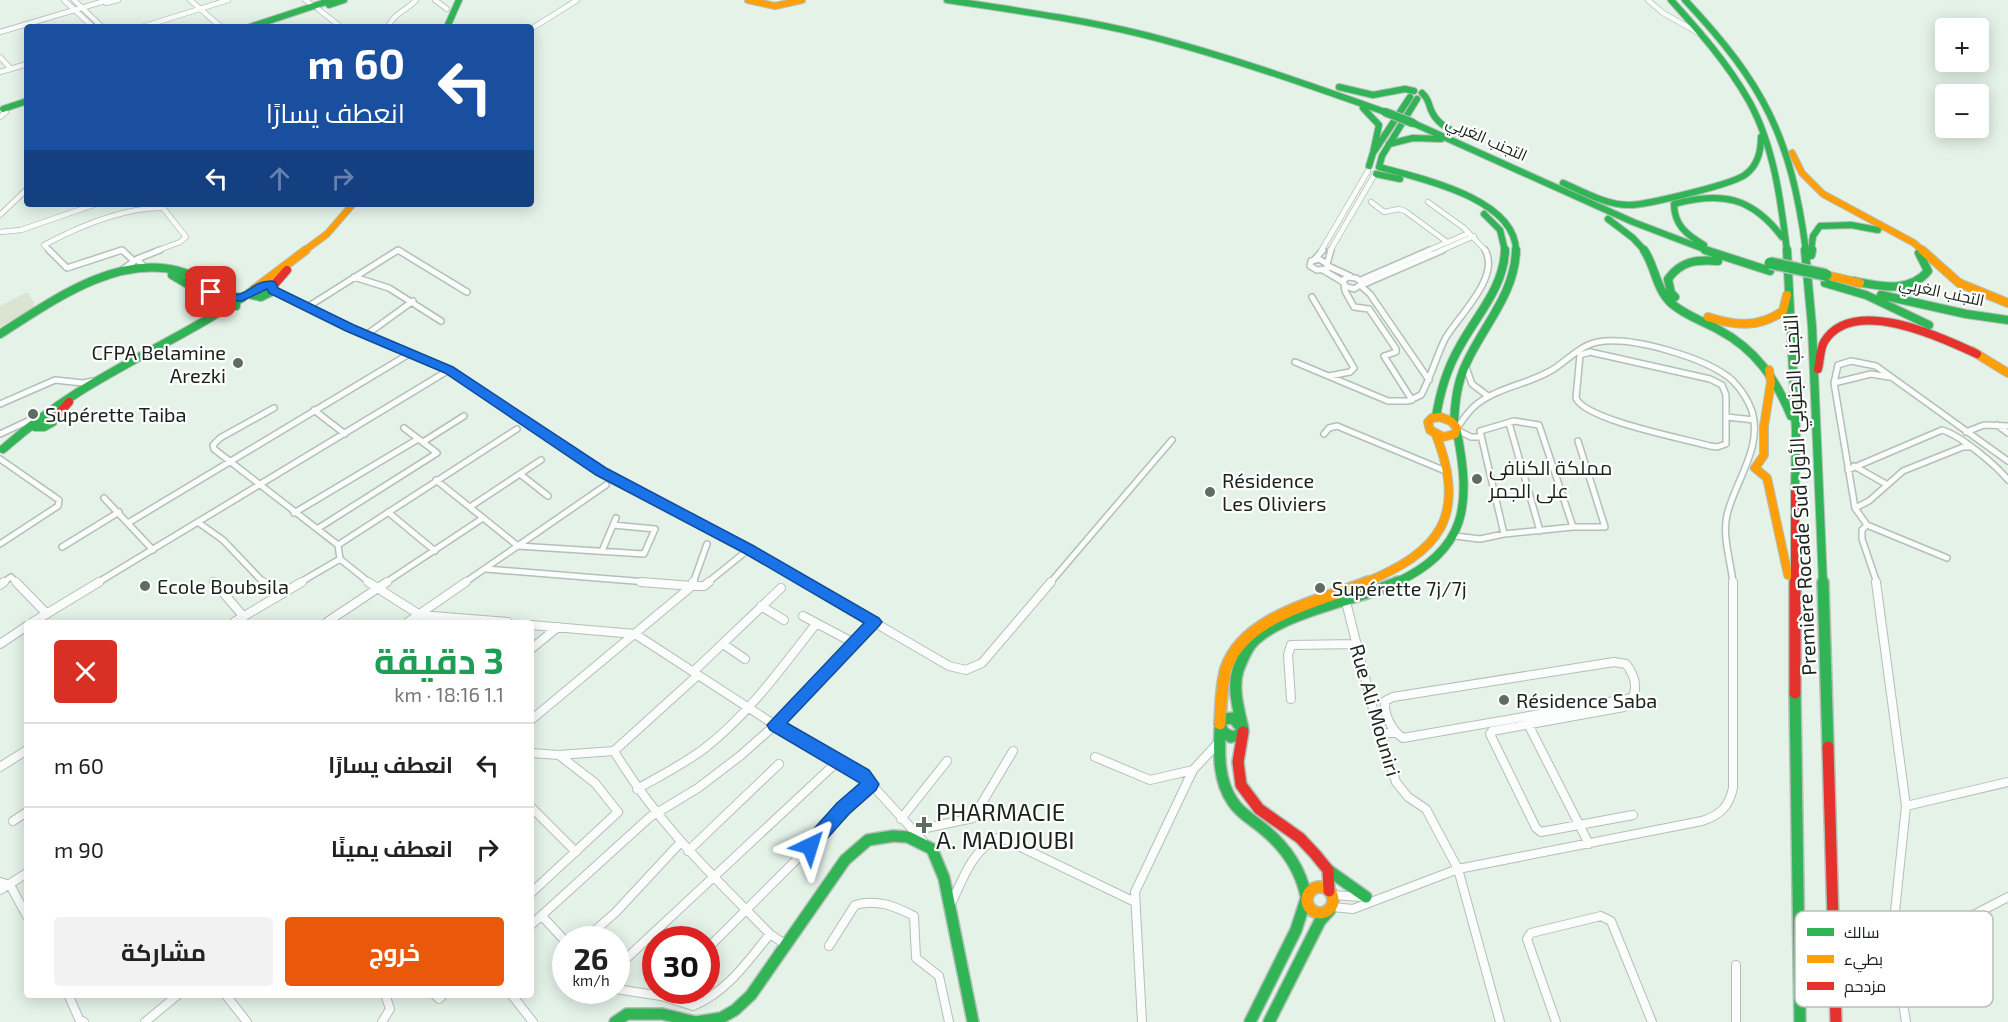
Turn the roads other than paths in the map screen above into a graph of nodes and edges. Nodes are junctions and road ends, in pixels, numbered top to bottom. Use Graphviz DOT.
graph roads {
  1 [pos="64,0"];
  2 [pos="74,0"];
  3 [pos="108,0"];
  4 [pos="118,0"];
  5 [pos="190,0"];
  6 [pos="228,0"];
  7 [pos="344,0"];
  8 [pos="416,0"];
  9 [pos="435,0"];
  10 [pos="459,0"];
  11 [pos="577,0"];
  12 [pos="748,0"];
  13 [pos="753,0"];
  14 [pos="797,0"];
  15 [pos="802,0"];
  16 [pos="947,0"];
  17 [pos="981,0"];
  18 [pos="1648,0"];
  19 [pos="1671,0"];
  20 [pos="1685,0"];
  21 [pos="450,4"];
  22 [pos="316,6"];
  23 [pos="83,9"];
  24 [pos="200,9"];
  25 [pos="76,11"];
  26 [pos="33,24"];
  27 [pos="37,24"];
  28 [pos="90,24"];
  29 [pos="99,24"];
  30 [pos="152,24"];
  31 [pos="218,24"];
  32 [pos="259,24"];
  33 [pos="271,24"];
  34 [pos="337,24"];
  35 [pos="389,24"];
  36 [pos="442,24"];
  37 [pos="448,24"];
  38 [pos="24,27"];
  39 [pos="534,27"];
  40 [pos="24,28"];
  41 [pos="0,34"];
  42 [pos="1704,36"];
  43 [pos="0,57"];
  44 [pos="24,65"];
  45 [pos="11,69"];
  46 [pos="0,72"];
  47 [pos="1318,82"];
  48 [pos="1758,90"];
  49 [pos="1416,95"];
  50 [pos="1341,96"];
  51 [pos="24,102"];
  52 [pos="24,107"];
  53 [pos="1387,110"];
  54 [pos="2,112"];
  55 [pos="1759,127"];
  56 [pos="1389,144"];
  57 [pos="1483,150"];
  58 [pos="1373,153"];
  59 [pos="1374,170"];
  60 [pos="1537,175"];
  61 [pos="24,192"];
  62 [pos="1371,202"];
  63 [pos="1428,202"];
  64 [pos="87,207"];
  65 [pos="350,207"];
  66 [pos="356,207"];
  67 [pos="0,215"];
  68 [pos="0,232"];
  69 [pos="1472,235"];
  70 [pos="1447,242"];
  71 [pos="1704,245"];
  72 [pos="1787,245"];
  73 [pos="136,260"];
  74 [pos="1314,260"];
  75 [pos="1737,263"];
  76 [pos="1328,265"];
  77 [pos="1770,267"];
  78 [pos="146,269"];
  79 [pos="1323,270"];
  80 [pos="118,273"];
  81 [pos="1789,276"];
  82 [pos="354,277"];
  83 [pos="1350,277"];
  84 [pos="1825,279"];
  85 [pos="1854,281"];
  86 [pos="1343,283"];
  87 [pos="1808,283"];
  88 [pos="1362,284"];
  89 [pos="467,292"];
  90 [pos="255,295"];
  91 [pos="1312,297"];
  92 [pos="209,299"];
  93 [pos="413,301"];
  94 [pos="2008,303"];
  95 [pos="309,306"];
  96 [pos="2008,313"];
  97 [pos="215,318"];
  98 [pos="2008,320"];
  99 [pos="441,321"];
  100 [pos="0,334"];
  101 [pos="366,335"];
  102 [pos="0,340"];
  103 [pos="409,354"];
  104 [pos="1977,354"];
  105 [pos="1296,362"];
  106 [pos="1465,363"];
  107 [pos="1769,369"];
  108 [pos="449,370"];
  109 [pos="2008,373"];
  110 [pos="1329,376"];
  111 [pos="97,380"];
  112 [pos="1429,380"];
  113 [pos="1897,380"];
  114 [pos="1834,383"];
  115 [pos="1488,396"];
  116 [pos="1412,400"];
  117 [pos="0,404"];
  118 [pos="274,408"];
  119 [pos="314,410"];
  120 [pos="464,416"];
  121 [pos="1436,417"];
  122 [pos="1727,417"];
  123 [pos="1754,420"];
  124 [pos="41,423"];
  125 [pos="1509,423"];
  126 [pos="1996,425"];
  127 [pos="2008,426"];
  128 [pos="404,428"];
  129 [pos="517,429"];
  130 [pos="1456,429"];
  131 [pos="1796,432"];
  132 [pos="1966,432"];
  133 [pos="2008,433"];
  134 [pos="0,434"];
  135 [pos="345,434"];
  136 [pos="1324,434"];
  137 [pos="1436,435"];
  138 [pos="1480,437"];
  139 [pos="1818,439"];
  140 [pos="420,440"];
  141 [pos="1172,440"];
  142 [pos="1578,441"];
  143 [pos="1969,447"];
  144 [pos="1,453"];
  145 [pos="541,460"];
  146 [pos="2008,461"];
  147 [pos="229,462"];
  148 [pos="1751,466"];
  149 [pos="1851,468"];
  150 [pos="1449,472"];
  151 [pos="520,474"];
  152 [pos="436,480"];
  153 [pos="2008,480"];
  154 [pos="1886,484"];
  155 [pos="606,485"];
  156 [pos="260,487"];
  157 [pos="548,496"];
  158 [pos="104,498"];
  159 [pos="470,507"];
  160 [pos="1855,508"];
  161 [pos="119,512"];
  162 [pos="388,512"];
  163 [pos="294,513"];
  164 [pos="483,518"];
  165 [pos="616,518"];
  166 [pos="129,523"];
  167 [pos="199,523"];
  168 [pos="613,525"];
  169 [pos="1867,525"];
  170 [pos="1573,528"];
  171 [pos="317,530"];
  172 [pos="1540,531"];
  173 [pos="1504,534"];
  174 [pos="1455,536"];
  175 [pos="0,544"];
  176 [pos="707,544"];
  177 [pos="338,545"];
  178 [pos="518,546"];
  179 [pos="62,547"];
  180 [pos="749,549"];
  181 [pos="153,550"];
  182 [pos="435,551"];
  183 [pos="602,551"];
  184 [pos="1947,558"];
  185 [pos="340,559"];
  186 [pos="486,569"];
  187 [pos="213,581"];
  188 [pos="0,585"];
  189 [pos="692,586"];
  190 [pos="780,588"];
  191 [pos="378,590"];
  192 [pos="1793,594"];
  193 [pos="277,597"];
  194 [pos="1346,602"];
  195 [pos="761,606"];
  196 [pos="47,614"];
  197 [pos="420,615"];
  198 [pos="803,616"];
  199 [pos="244,617"];
  200 [pos="36,620"];
  201 [pos="238,620"];
  202 [pos="330,620"];
  203 [pos="411,620"];
  204 [pos="424,620"];
  205 [pos="483,620"];
  206 [pos="784,620"];
  207 [pos="874,622"];
  208 [pos="816,624"];
  209 [pos="534,625"];
  210 [pos="558,627"];
  211 [pos="24,628"];
  212 [pos="635,634"];
  213 [pos="854,643"];
  214 [pos="0,644"];
  215 [pos="723,644"];
  216 [pos="1357,644"];
  217 [pos="534,647"];
  218 [pos="745,659"];
  219 [pos="696,673"];
  220 [pos="1292,699"];
  221 [pos="748,707"];
  222 [pos="1624,707"];
  223 [pos="534,718"];
  224 [pos="1528,724"];
  225 [pos="775,725"];
  226 [pos="1243,730"];
  227 [pos="1220,732"];
  228 [pos="1381,733"];
  229 [pos="1396,733"];
  230 [pos="614,751"];
  231 [pos="1013,751"];
  232 [pos="24,752"];
  233 [pos="534,753"];
  234 [pos="559,755"];
  235 [pos="1095,757"];
  236 [pos="838,761"];
  237 [pos="947,761"];
  238 [pos="779,764"];
  239 [pos="0,767"];
  240 [pos="1193,770"];
  241 [pos="2008,782"];
  242 [pos="871,784"];
  243 [pos="637,789"];
  244 [pos="1906,806"];
  245 [pos="534,810"];
  246 [pos="657,813"];
  247 [pos="24,814"];
  248 [pos="1633,815"];
  249 [pos="901,819"];
  250 [pos="13,821"];
  251 [pos="1580,826"];
  252 [pos="912,831"];
  253 [pos="680,843"];
  254 [pos="1589,844"];
  255 [pos="932,849"];
  256 [pos="688,851"];
  257 [pos="576,852"];
  258 [pos="1458,869"];
  259 [pos="1328,870"];
  260 [pos="24,875"];
  261 [pos="714,878"];
  262 [pos="0,882"];
  263 [pos="10,885"];
  264 [pos="534,889"];
  265 [pos="0,890"];
  266 [pos="1306,897"];
  267 [pos="2008,897"];
  268 [pos="1372,898"];
  269 [pos="1331,901"];
  270 [pos="1135,903"];
  271 [pos="950,906"];
  272 [pos="746,909"];
  273 [pos="24,911"];
  274 [pos="1798,911"];
  275 [pos="1833,911"];
  276 [pos="1895,911"];
  277 [pos="1981,911"];
  278 [pos="542,916"];
  279 [pos="534,923"];
  280 [pos="600,926"];
  281 [pos="552,927"];
  282 [pos="770,934"];
  283 [pos="720,936"];
  284 [pos="786,945"];
  285 [pos="829,946"];
  286 [pos="630,955"];
  287 [pos="1736,965"];
  288 [pos="720,991"];
  289 [pos="70,998"];
  290 [pos="174,998"];
  291 [pos="228,998"];
  292 [pos="386,998"];
  293 [pos="514,998"];
  294 [pos="1800,1007"];
  295 [pos="1836,1007"];
  296 [pos="1904,1007"];
  297 [pos="79,1021"];
  298 [pos="145,1022"];
  299 [pos="247,1022"];
  300 [pos="382,1022"];
  301 [pos="533,1022"];
  302 [pos="615,1022"];
  303 [pos="949,1022"];
  304 [pos="973,1022"];
  305 [pos="1142,1022"];
  306 [pos="1250,1022"];
  307 [pos="1269,1022"];
  308 [pos="1500,1022"];
  309 [pos="1556,1022"];
  310 [pos="1652,1022"];
  311 [pos="1736,1022"];
  312 [pos="1800,1022"];
  313 [pos="1836,1022"];
  314 [pos="1906,1022"];
  1 -- 25 [label="street"];
  2 -- 23 [label="street"];
  3 -- 23 [label="street"];
  4 -- 23 [label="street"];
  5 -- 24 [label="street"];
  6 -- 24 [label="street"];
  7 -- 22 [label="main road"];
  8 -- 35 [label="street"];
  9 -- 21 [label="street"];
  10 -- 37 [label="main road"];
  11 -- 39 [label="street"];
  12 -- 15 [label="main road"];
  13 -- 14 [label="main road"];
  16 -- 50 [label="main road, التجنب الغربي"];
  17 -- 47 [label="main road, التجنب الغربي"];
  18 -- 42 [label="street"];
  19 -- 42 [label="main road, Première Rocade Sud التجنب الجنوبي الأول"];
  20 -- 48 [label="main road, Première Rocade Sud التجنب الجنوبي الأول"];
  21 -- 36 [label="main road"];
  22 -- 32 [label="main road"];
  22 -- 33 [label="main road"];
  22 -- 34 [label="street"];
  23 -- 25 [label="street"];
  23 -- 29 [label="street"];
  24 -- 30 [label="street"];
  24 -- 31 [label="street"];
  25 -- 26 [label="street"];
  25 -- 27 [label="street"];
  25 -- 28 [label="street"];
  38 -- 41 [label="street"];
  40 -- 41 [label="street"];
  42 -- 55 [label="main road, Première Rocade Sud التجنب الجنوبي الأول"];
  43 -- 45 [label="street"];
  44 -- 45 [label="street"];
  45 -- 46 [label="street"];
  47 -- 49 [label="main road"];
  47 -- 53 [label="main road, التجنب الغربي"];
  48 -- 87 [label="main road, Première Rocade Sud التجنب الجنوبي الأول"];
  48 -- 94 [label="main road"];
  49 -- 56 [label="main road"];
  49 -- 57 [label="main road"];
  49 -- 58 [label="main road"];
  50 -- 53 [label="main road, التجنب الغربي"];
  50 -- 58 [label="main road"];
  51 -- 54 [label="main road"];
  52 -- 54 [label="main road"];
  53 -- 57 [label="main road, التجنب الغربي"];
  55 -- 60 [label="main road"];
  55 -- 72 [label="main road, Première Rocade Sud التجنب الجنوبي الأول"];
  56 -- 57 [label="main road"];
  56 -- 59 [label="main road"];
  57 -- 60 [label="main road, التجنب الغربي"];
  58 -- 59 [label="main road"];
  59 -- 74 [label="street"];
  59 -- 76 [label="street"];
  59 -- 106 [label="main road"];
  59 -- 121 [label="main road"];
  60 -- 71 [label="main road, التجنب الغربي"];
  60 -- 75 [label="main road, التجنب الغربي"];
  60 -- 107 [label="main road"];
  61 -- 67 [label="street"];
  62 -- 70 [label="street"];
  63 -- 69 [label="street"];
  64 -- 68 [label="street"];
  65 -- 90 [label="main road"];
  66 -- 90 [label="main road"];
  69 -- 70 [label="street"];
  69 -- 88 [label="street"];
  69 -- 112 [label="street"];
  70 -- 88 [label="street"];
  71 -- 72 [label="main road"];
  71 -- 77 [label="main road, التجنب الغربي"];
  72 -- 81 [label="main road, Première Rocade Sud التجنب الجنوبي الأول"];
  73 -- 73 [label="street"];
  73 -- 78 [label="street"];
  73 -- 80 [label="street"];
  74 -- 76 [label="street"];
  74 -- 79 [label="street"];
  75 -- 77 [label="main road, التجنب الغربي"];
  75 -- 81 [label="main road"];
  76 -- 79 [label="street"];
  76 -- 83 [label="street"];
  77 -- 84 [label="main road, التجنب الغربي, bridge"];
  78 -- 80 [label="main road"];
  78 -- 90 [label="main road"];
  79 -- 86 [label="street"];
  80 -- 100 [label="main road"];
  81 -- 131 [label="main road, Première Rocade Sud التجنب الجنوبي الأول"];
  82 -- 89 [label="street"];
  82 -- 93 [label="street"];
  82 -- 95 [label="street"];
  83 -- 86 [label="street"];
  83 -- 88 [label="street"];
  84 -- 85 [label="main road, التجنب الغربي"];
  84 -- 98 [label="main road, التجنب الغربي"];
  84 -- 104 [label="main road"];
  85 -- 87 [label="main road"];
  85 -- 96 [label="main road, التجنب الغربي"];
  86 -- 88 [label="street"];
  86 -- 116 [label="street"];
  87 -- 139 [label="main road, Première Rocade Sud التجنب الجنوبي الأول"];
  88 -- 112 [label="street"];
  90 -- 92 [label="main road"];
  90 -- 95 [label="street"];
  90 -- 97 [label="main road"];
  91 -- 110 [label="street"];
  92 -- 97 [label="main road"];
  92 -- 102 [label="main road"];
  93 -- 99 [label="street"];
  93 -- 101 [label="street"];
  95 -- 101 [label="street"];
  97 -- 111 [label="main road"];
  101 -- 103 [label="street"];
  103 -- 108 [label="street"];
  103 -- 119 [label="street"];
  104 -- 109 [label="main road"];
  104 -- 139 [label="main road"];
  105 -- 110 [label="street"];
  106 -- 115 [label="street"];
  106 -- 130 [label="main road"];
  107 -- 131 [label="main road"];
  107 -- 148 [label="main road"];
  108 -- 135 [label="street"];
  108 -- 180 [label="street"];
  110 -- 116 [label="street"];
  111 -- 117 [label="street"];
  111 -- 124 [label="main road"];
  111 -- 124 [label="main road"];
  112 -- 116 [label="street"];
  113 -- 114 [label="street"];
  113 -- 114 [label="street"];
  113 -- 132 [label="street"];
  114 -- 149 [label="street"];
  115 -- 123 [label="street"];
  115 -- 130 [label="street"];
  118 -- 147 [label="street"];
  119 -- 135 [label="street"];
  119 -- 147 [label="street"];
  120 -- 140 [label="street"];
  121 -- 130 [label="main road"];
  121 -- 137 [label="main road"];
  122 -- 122 [label="street"];
  122 -- 123 [label="street"];
  123 -- 148 [label="street"];
  124 -- 134 [label="street"];
  124 -- 144 [label="main road"];
  125 -- 138 [label="street"];
  125 -- 170 [label="street"];
  125 -- 172 [label="street"];
  126 -- 127 [label="street"];
  126 -- 132 [label="street"];
  126 -- 133 [label="street"];
  128 -- 140 [label="street"];
  129 -- 152 [label="street"];
  130 -- 137 [label="main road"];
  130 -- 138 [label="street"];
  130 -- 174 [label="main road"];
  131 -- 192 [label="main road, Première Rocade Sud التجنب الجنوبي الأول"];
  132 -- 146 [label="street"];
  135 -- 156 [label="street"];
  136 -- 150 [label="street"];
  137 -- 150 [label="main road"];
  138 -- 173 [label="street"];
  139 -- 275 [label="main road, Première Rocade Sud التجنب الجنوبي الأول"];
  140 -- 163 [label="street"];
  140 -- 171 [label="street"];
  141 -- 207 [label="street"];
  142 -- 170 [label="street"];
  143 -- 149 [label="street"];
  143 -- 153 [label="street"];
  143 -- 154 [label="street"];
  144 -- 175 [label="street"];
  145 -- 151 [label="street"];
  147 -- 156 [label="street"];
  147 -- 166 [label="street"];
  148 -- 192 [label="main road"];
  148 -- 254 [label="street"];
  149 -- 154 [label="street"];
  149 -- 160 [label="street"];
  150 -- 227 [label="main road"];
  151 -- 157 [label="street"];
  151 -- 159 [label="street"];
  152 -- 159 [label="street"];
  152 -- 162 [label="street"];
  154 -- 160 [label="street"];
  155 -- 178 [label="street"];
  156 -- 163 [label="street"];
  156 -- 167 [label="street"];
  158 -- 161 [label="street"];
  159 -- 164 [label="street"];
  160 -- 169 [label="street"];
  161 -- 166 [label="street"];
  161 -- 179 [label="street"];
  162 -- 177 [label="street"];
  162 -- 182 [label="street"];
  163 -- 171 [label="street"];
  164 -- 178 [label="street"];
  164 -- 182 [label="street"];
  165 -- 168 [label="street"];
  166 -- 181 [label="street"];
  167 -- 181 [label="street"];
  167 -- 193 [label="street"];
  168 -- 183 [label="street"];
  168 -- 183 [label="street"];
  169 -- 184 [label="street"];
  169 -- 244 [label="street"];
  170 -- 172 [label="street"];
  171 -- 177 [label="street"];
  172 -- 173 [label="street"];
  173 -- 174 [label="street"];
  174 -- 194 [label="main road"];
  176 -- 189 [label="street"];
  177 -- 185 [label="street"];
  178 -- 183 [label="street"];
  178 -- 186 [label="street"];
  180 -- 189 [label="street"];
  180 -- 207 [label="street"];
  181 -- 196 [label="street"];
  182 -- 191 [label="street"];
  185 -- 191 [label="street"];
  185 -- 193 [label="street"];
  186 -- 189 [label="street"];
  186 -- 197 [label="street"];
  187 -- 199 [label="street"];
  188 -- 196 [label="street"];
  189 -- 212 [label="street"];
  190 -- 195 [label="street"];
  191 -- 197 [label="street"];
  191 -- 202 [label="street"];
  192 -- 274 [label="main road, Première Rocade Sud التجنب الجنوبي الأول"];
  193 -- 199 [label="street"];
  194 -- 216 [label="street, Rue Ali Mouniri"];
  194 -- 226 [label="main road"];
  195 -- 206 [label="street"];
  195 -- 215 [label="street"];
  196 -- 200 [label="street"];
  197 -- 203 [label="street"];
  197 -- 204 [label="street"];
  197 -- 205 [label="street"];
  198 -- 208 [label="street"];
  199 -- 201 [label="street"];
  207 -- 213 [label="street"];
  208 -- 213 [label="street"];
  208 -- 221 [label="street"];
  209 -- 210 [label="street"];
  210 -- 212 [label="street"];
  210 -- 217 [label="street"];
  211 -- 214 [label="street"];
  212 -- 219 [label="street"];
  212 -- 223 [label="street"];
  213 -- 225 [label="street"];
  215 -- 218 [label="street"];
  215 -- 219 [label="street"];
  216 -- 220 [label="street"];
  216 -- 228 [label="street, Rue Ali Mouniri"];
  219 -- 221 [label="street"];
  219 -- 230 [label="street"];
  221 -- 225 [label="street"];
  221 -- 243 [label="street"];
  222 -- 224 [label="street"];
  224 -- 251 [label="street"];
  224 -- 251 [label="street"];
  225 -- 236 [label="street"];
  225 -- 246 [label="street"];
  226 -- 227 [label="main road"];
  226 -- 259 [label="main road"];
  227 -- 240 [label="street"];
  227 -- 266 [label="main road"];
  228 -- 229 [label="street"];
  228 -- 258 [label="street, Rue Ali Mouniri"];
  229 -- 229 [label="street"];
  230 -- 234 [label="street"];
  230 -- 243 [label="street"];
  231 -- 252 [label="street"];
  232 -- 239 [label="street"];
  233 -- 234 [label="street"];
  234 -- 257 [label="street"];
  235 -- 240 [label="street"];
  236 -- 242 [label="street"];
  236 -- 261 [label="street"];
  237 -- 249 [label="street"];
  238 -- 256 [label="street"];
  240 -- 270 [label="street"];
  241 -- 244 [label="street"];
  242 -- 249 [label="street"];
  242 -- 272 [label="street"];
  243 -- 246 [label="street"];
  244 -- 276 [label="street"];
  245 -- 257 [label="street"];
  246 -- 253 [label="street"];
  246 -- 278 [label="street"];
  247 -- 250 [label="street"];
  248 -- 251 [label="street"];
  249 -- 252 [label="street"];
  251 -- 254 [label="street"];
  252 -- 255 [label="street"];
  253 -- 256 [label="street"];
  253 -- 280 [label="street"];
  254 -- 258 [label="street"];
  255 -- 271 [label="main road"];
  255 -- 284 [label="main road"];
  256 -- 261 [label="street"];
  257 -- 264 [label="street"];
  258 -- 268 [label="street"];
  258 -- 308 [label="street, Rue Ali Mouniri"];
  259 -- 268 [label="main road"];
  259 -- 269 [label="main road"];
  260 -- 263 [label="street"];
  261 -- 272 [label="street"];
  261 -- 286 [label="street"];
  262 -- 263 [label="street"];
  263 -- 265 [label="street"];
  263 -- 273 [label="street"];
  266 -- 269 [label="main road"];
  266 -- 269 [label="main road"];
  266 -- 306 [label="main road"];
  267 -- 277 [label="street"];
  268 -- 269 [label="street"];
  268 -- 269 [label="street"];
  269 -- 307 [label="main road"];
  270 -- 271 [label="street"];
  270 -- 305 [label="street"];
  271 -- 304 [label="main road"];
  272 -- 282 [label="street"];
  272 -- 283 [label="street"];
  278 -- 279 [label="street"];
  278 -- 281 [label="street"];
  282 -- 284 [label="street"];
  282 -- 288 [label="street"];
  284 -- 302 [label="main road"];
  285 -- 303 [label="street"];
  287 -- 311 [label="street"];
  289 -- 297 [label="street"];
  290 -- 298 [label="street"];
  291 -- 299 [label="street"];
  292 -- 300 [label="street"];
  293 -- 301 [label="street"];
  294 -- 312 [label="main road, Première Rocade Sud التجنب الجنوبي الأول"];
  295 -- 313 [label="main road, Première Rocade Sud التجنب الجنوبي الأول"];
  296 -- 314 [label="street"];
  309 -- 310 [label="street"];
}
